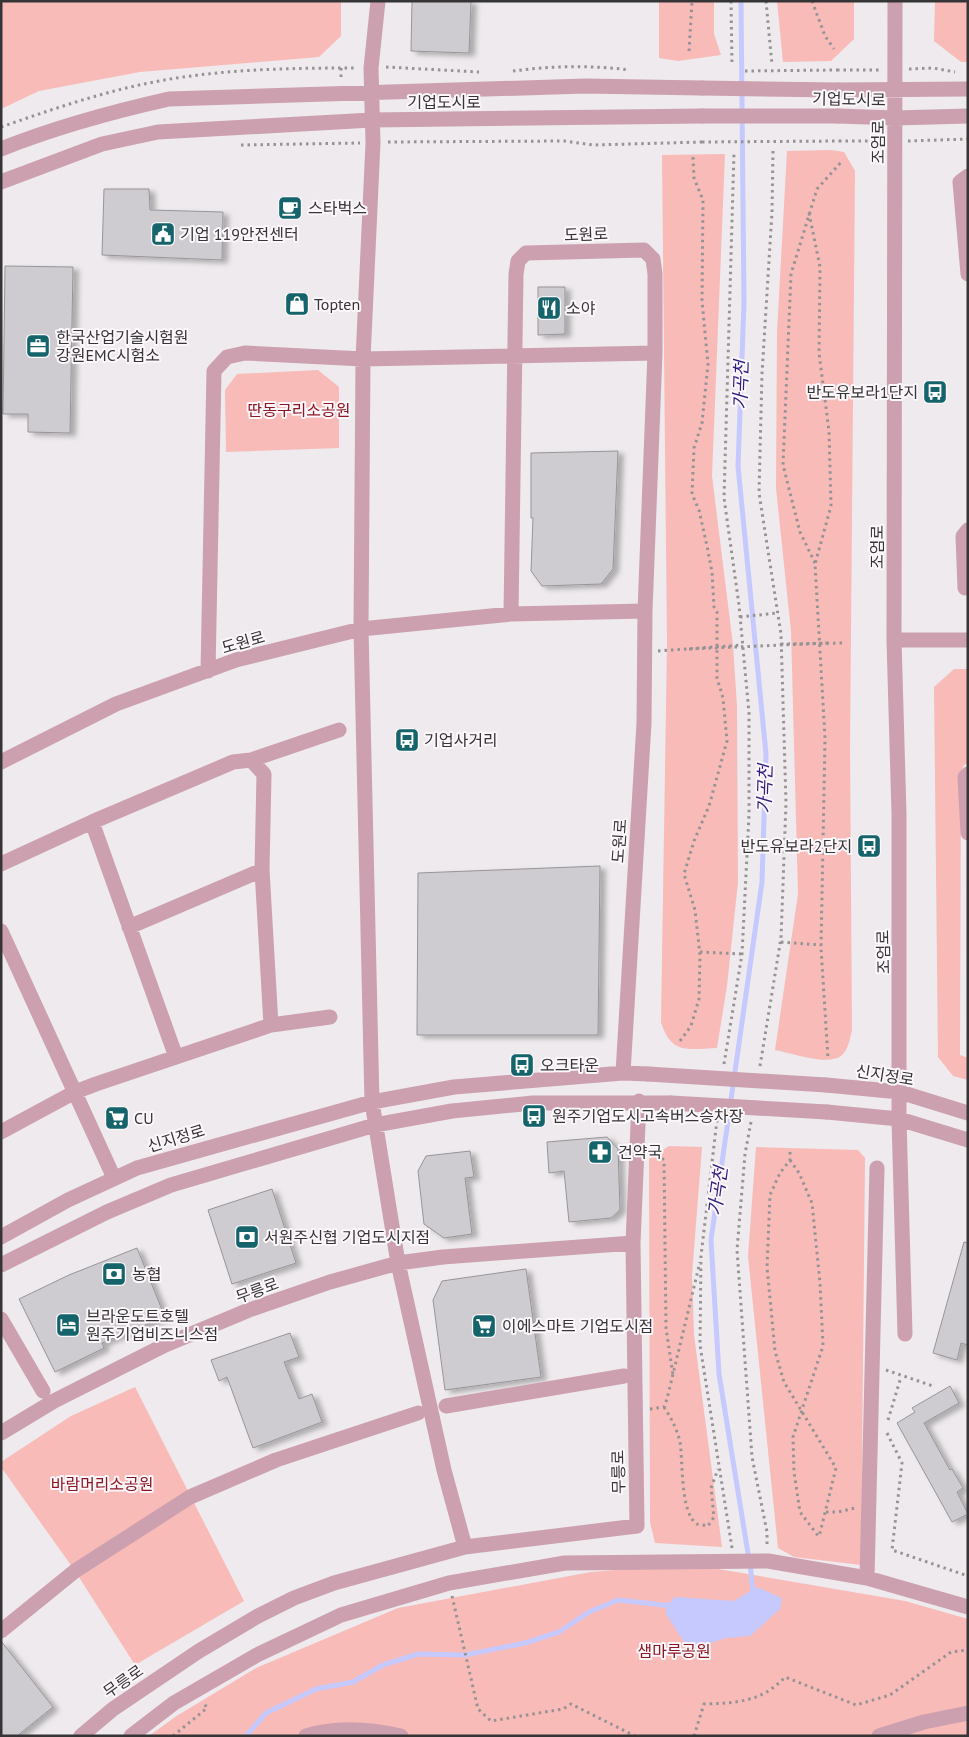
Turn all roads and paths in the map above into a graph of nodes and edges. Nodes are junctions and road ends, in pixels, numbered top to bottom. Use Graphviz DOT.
graph roads {
  1 [pos="378,1"];
  2 [pos="692,1"];
  3 [pos="731,1"];
  4 [pos="766,1"];
  5 [pos="812,1"];
  6 [pos="895,1"];
  7 [pos="834,49"];
  8 [pos="689,51"];
  9 [pos="772,65"];
  10 [pos="732,66"];
  11 [pos="933,68"];
  12 [pos="859,69"];
  13 [pos="740,72"];
  14 [pos="963,72"];
  15 [pos="968,89"];
  16 [pos="895,91"];
  17 [pos="372,92"];
  18 [pos="968,116"];
  19 [pos="895,118"];
  20 [pos="372,120"];
  21 [pos="968,139"];
  22 [pos="932,140"];
  23 [pos="407,141"];
  24 [pos="858,141"];
  25 [pos="340,143"];
  26 [pos="234,145"];
  27 [pos="1,149"];
  28 [pos="773,151"];
  29 [pos="734,152"];
  30 [pos="693,157"];
  31 [pos="843,160"];
  32 [pos="968,176"];
  33 [pos="1,182"];
  34 [pos="809,213"];
  35 [pos="968,274"];
  36 [pos="655,353"];
  37 [pos="515,355"];
  38 [pos="363,359"];
  39 [pos="968,530"];
  40 [pos="815,564"];
  41 [pos="965,588"];
  42 [pos="645,611"];
  43 [pos="777,613"];
  44 [pos="511,614"];
  45 [pos="361,629"];
  46 [pos="894,640"];
  47 [pos="968,640"];
  48 [pos="818,643"];
  49 [pos="829,643"];
  50 [pos="846,643"];
  51 [pos="781,644"];
  52 [pos="718,645"];
  53 [pos="742,645"];
  54 [pos="690,649"];
  55 [pos="658,651"];
  56 [pos="208,671"];
  57 [pos="339,730"];
  58 [pos="251,760"];
  59 [pos="1,762"];
  60 [pos="968,774"];
  61 [pos="92,822"];
  62 [pos="968,834"];
  63 [pos="1,864"];
  64 [pos="262,870"];
  65 [pos="129,926"];
  66 [pos="1,931"];
  67 [pos="781,942"];
  68 [pos="821,945"];
  69 [pos="700,952"];
  70 [pos="742,954"];
  71 [pos="330,1017"];
  72 [pos="271,1025"];
  73 [pos="680,1041"];
  74 [pos="176,1057"];
  75 [pos="828,1058"];
  76 [pos="759,1071"];
  77 [pos="623,1073"];
  78 [pos="75,1092"];
  79 [pos="900,1092"];
  80 [pos="639,1101"];
  81 [pos="372,1102"];
  82 [pos="968,1113"];
  83 [pos="752,1117"];
  84 [pos="899,1119"];
  85 [pos="374,1125"];
  86 [pos="1,1132"];
  87 [pos="968,1140"];
  88 [pos="645,1144"];
  89 [pos="790,1152"];
  90 [pos="790,1160"];
  91 [pos="877,1168"];
  92 [pos="114,1178"];
  93 [pos="1,1237"];
  94 [pos="632,1243"];
  95 [pos="701,1256"];
  96 [pos="398,1263"];
  97 [pos="1,1265"];
  98 [pos="1,1319"];
  99 [pos="905,1334"];
  100 [pos="872,1365"];
  101 [pos="673,1375"];
  102 [pos="624,1376"];
  103 [pos="901,1376"];
  104 [pos="933,1386"];
  105 [pos="43,1391"];
  106 [pos="446,1406"];
  107 [pos="664,1407"];
  108 [pos="643,1410"];
  109 [pos="800,1411"];
  110 [pos="418,1413"];
  111 [pos="1,1433"];
  112 [pos="719,1467"];
  113 [pos="869,1504"];
  114 [pos="826,1512"];
  115 [pos="465,1547"];
  116 [pos="768,1561"];
  117 [pos="968,1576"];
  118 [pos="867,1578"];
  119 [pos="451,1591"];
  120 [pos="968,1607"];
  121 [pos="1,1631"];
  122 [pos="968,1650"];
  123 [pos="201,1699"];
  124 [pos="968,1713"];
  125 [pos="80,1736"];
  126 [pos="131,1736"];
  127 [pos="173,1736"];
  128 [pos="306,1736"];
  129 [pos="401,1736"];
  130 [pos="635,1736"];
  131 [pos="694,1736"];
  132 [pos="879,1736"];
  1 -- 17 [label="street"];
  2 -- 8 [label="path"];
  3 -- 10 [label="path"];
  4 -- 9 [label="path"];
  5 -- 7 [label="path"];
  6 -- 16 [label="street, 조엄로"];
  11 -- 14 [label="path"];
  12 -- 13 [label="path, bridge"];
  15 -- 16 [label="street, 기업도시로"];
  16 -- 17 [label="street, 기업도시로, bridge"];
  16 -- 19 [label="street, 조엄로"];
  17 -- 20 [label="street"];
  17 -- 27 [label="street, 기업도시로"];
  18 -- 19 [label="street, 기업도시로"];
  19 -- 20 [label="street, 기업도시로, bridge"];
  19 -- 46 [label="street, 조엄로"];
  20 -- 33 [label="street, 기업도시로"];
  20 -- 38 [label="street"];
  21 -- 22 [label="path"];
  23 -- 24 [label="path, bridge"];
  25 -- 26 [label="path"];
  28 -- 43 [label="path"];
  29 -- 43 [label="path"];
  30 -- 52 [label="path"];
  31 -- 34 [label="path"];
  32 -- 35 [label="street"];
  34 -- 40 [label="path"];
  34 -- 40 [label="path"];
  36 -- 37 [label="street"];
  36 -- 37 [label="street, 도원로"];
  36 -- 42 [label="street, 도원로"];
  37 -- 38 [label="street"];
  37 -- 44 [label="street, 도원로"];
  38 -- 45 [label="street"];
  38 -- 56 [label="street"];
  39 -- 41 [label="street"];
  40 -- 48 [label="path"];
  42 -- 44 [label="street, 도원로"];
  42 -- 77 [label="street, 도원로"];
  43 -- 51 [label="path"];
  44 -- 45 [label="street, 도원로"];
  45 -- 56 [label="street, 도원로"];
  45 -- 81 [label="street"];
  46 -- 47 [label="street"];
  46 -- 79 [label="street, 조엄로"];
  48 -- 49 [label="path"];
  48 -- 51 [label="path"];
  48 -- 68 [label="path"];
  49 -- 50 [label="path"];
  49 -- 54 [label="path, bridge"];
  51 -- 67 [label="path"];
  52 -- 53 [label="path"];
  52 -- 54 [label="path"];
  52 -- 69 [label="path"];
  54 -- 55 [label="path"];
  56 -- 59 [label="street, 도원로"];
  57 -- 58 [label="street"];
  58 -- 61 [label="street"];
  58 -- 64 [label="street"];
  60 -- 62 [label="street"];
  61 -- 63 [label="street"];
  61 -- 65 [label="street"];
  64 -- 65 [label="street"];
  64 -- 72 [label="street"];
  65 -- 74 [label="street"];
  66 -- 78 [label="street"];
  67 -- 68 [label="path"];
  67 -- 76 [label="path"];
  68 -- 75 [label="path"];
  69 -- 70 [label="path"];
  69 -- 73 [label="path"];
  71 -- 72 [label="street"];
  72 -- 74 [label="street"];
  74 -- 78 [label="street"];
  77 -- 79 [label="street, 신지정로, bridge"];
  77 -- 81 [label="street, 신지정로"];
  78 -- 86 [label="street"];
  78 -- 92 [label="street"];
  79 -- 82 [label="street, 신지정로"];
  79 -- 84 [label="street, 조엄로"];
  80 -- 84 [label="street, bridge"];
  80 -- 85 [label="street"];
  80 -- 94 [label="street, 무릉로"];
  81 -- 85 [label="street"];
  81 -- 92 [label="street, 신지정로"];
  83 -- 116 [label="path"];
  84 -- 87 [label="street"];
  84 -- 99 [label="street, 조엄로"];
  85 -- 96 [label="street"];
  85 -- 97 [label="street"];
  88 -- 101 [label="path"];
  89 -- 90 [label="path"];
  90 -- 109 [label="path"];
  90 -- 109 [label="path"];
  91 -- 100 [label="street"];
  92 -- 93 [label="street, 신지정로"];
  94 -- 96 [label="street, 무릉로"];
  94 -- 115 [label="street, 무릉로"];
  95 -- 101 [label="path"];
  96 -- 111 [label="street, 무릉로"];
  96 -- 115 [label="street"];
  98 -- 105 [label="street"];
  100 -- 103 [label="path"];
  100 -- 113 [label="street"];
  101 -- 107 [label="path"];
  102 -- 106 [label="street"];
  103 -- 104 [label="path"];
  103 -- 117 [label="path"];
  107 -- 108 [label="path"];
  107 -- 112 [label="path"];
  109 -- 114 [label="path"];
  109 -- 114 [label="path"];
  110 -- 121 [label="street"];
  113 -- 114 [label="path"];
  113 -- 118 [label="street"];
  115 -- 125 [label="street, 무릉로"];
  116 -- 118 [label="street"];
  116 -- 126 [label="street"];
  118 -- 120 [label="street"];
  119 -- 130 [label="path"];
  122 -- 131 [label="path"];
  123 -- 127 [label="path"];
  124 -- 132 [label="street"];
  128 -- 129 [label="street"];
}
